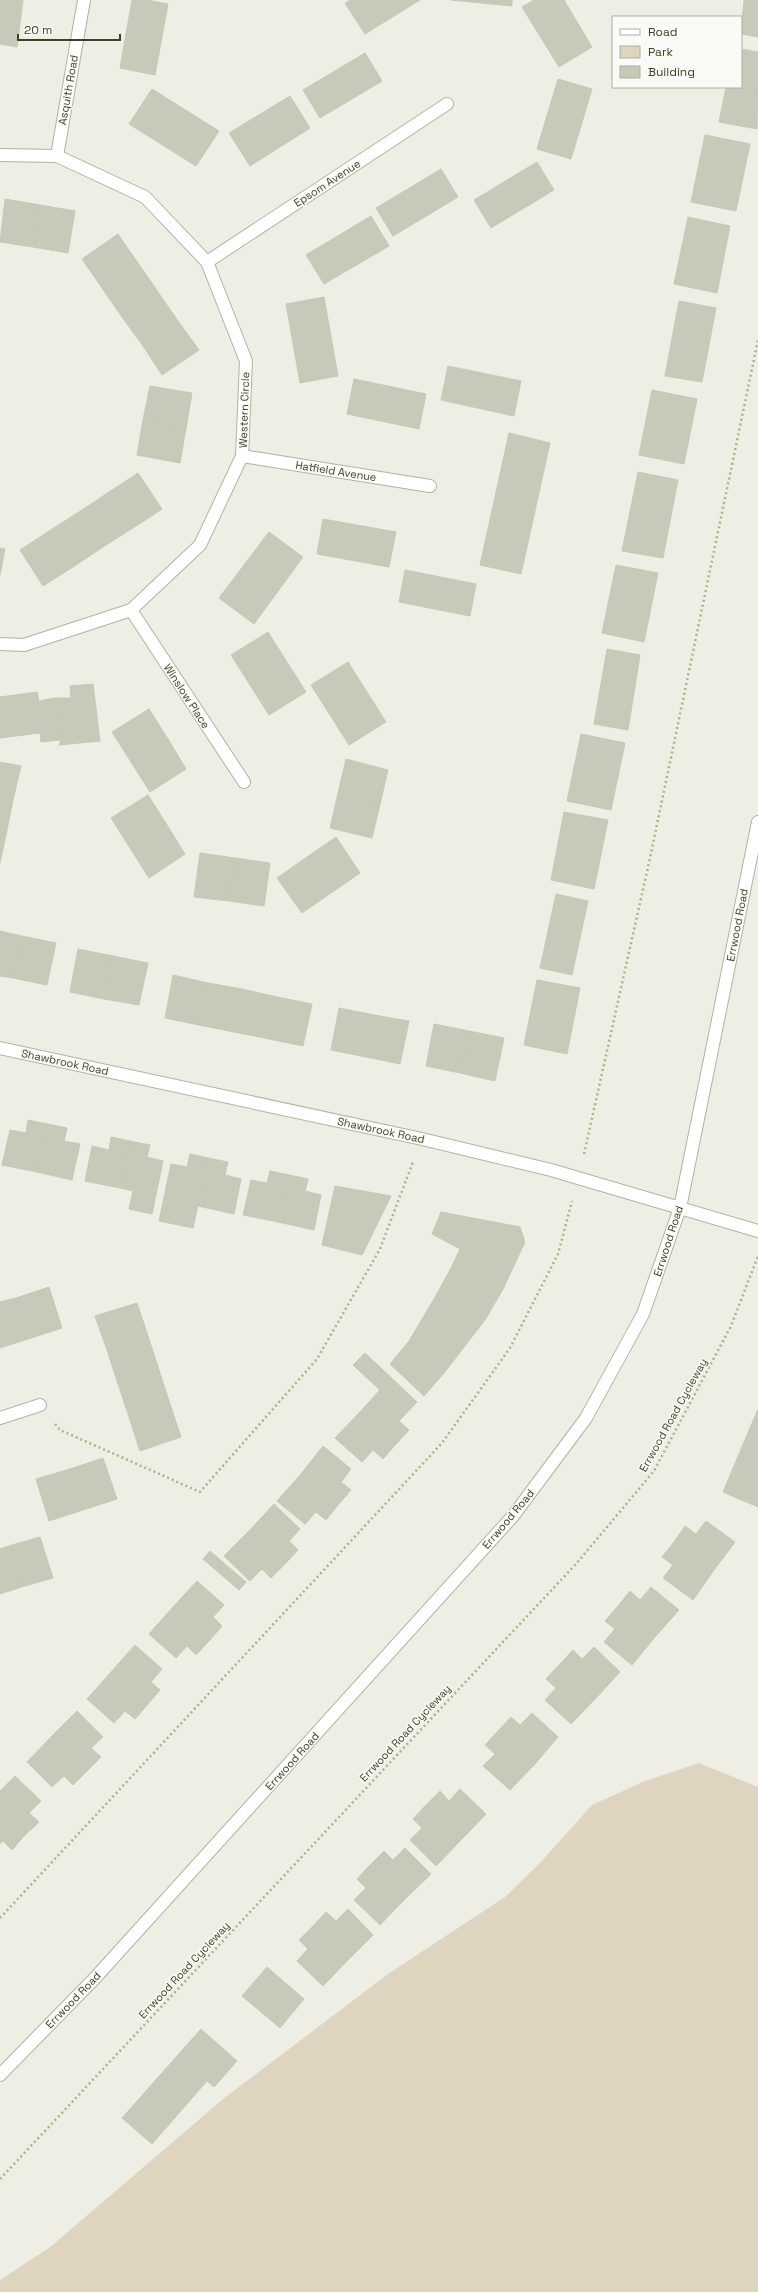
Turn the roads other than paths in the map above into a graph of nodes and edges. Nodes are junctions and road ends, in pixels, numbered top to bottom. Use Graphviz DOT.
graph roads {
  1 [pos="84,0"];
  2 [pos="447,104"];
  3 [pos="0,156"];
  4 [pos="57,156"];
  5 [pos="207,262"];
  6 [pos="242,456"];
  7 [pos="430,486"];
  8 [pos="131,610"];
  9 [pos="0,644"];
  10 [pos="244,782"];
  11 [pos="758,822"];
  12 [pos="0,1048"];
  13 [pos="680,1208"];
  14 [pos="758,1231"];
  15 [pos="40,1405"];
  16 [pos="0,1418"];
  17 [pos="0,2075"];
  1 -- 4 [label="street, Asquith Road"];
  2 -- 5 [label="street, Epsom Avenue"];
  3 -- 4 [label="street, Western Circle"];
  4 -- 5 [label="street, Western Circle"];
  5 -- 6 [label="street, Western Circle"];
  6 -- 7 [label="street, Hatfield Avenue"];
  6 -- 8 [label="street, Western Circle"];
  8 -- 9 [label="street, Western Circle"];
  8 -- 10 [label="street, Winslow Place"];
  11 -- 13 [label="street, Errwood Road"];
  12 -- 13 [label="street, Shawbrook Road"];
  13 -- 14 [label="street, Shawbrook Road"];
  13 -- 17 [label="street, Errwood Road"];
  15 -- 16 [label="street"];
}
